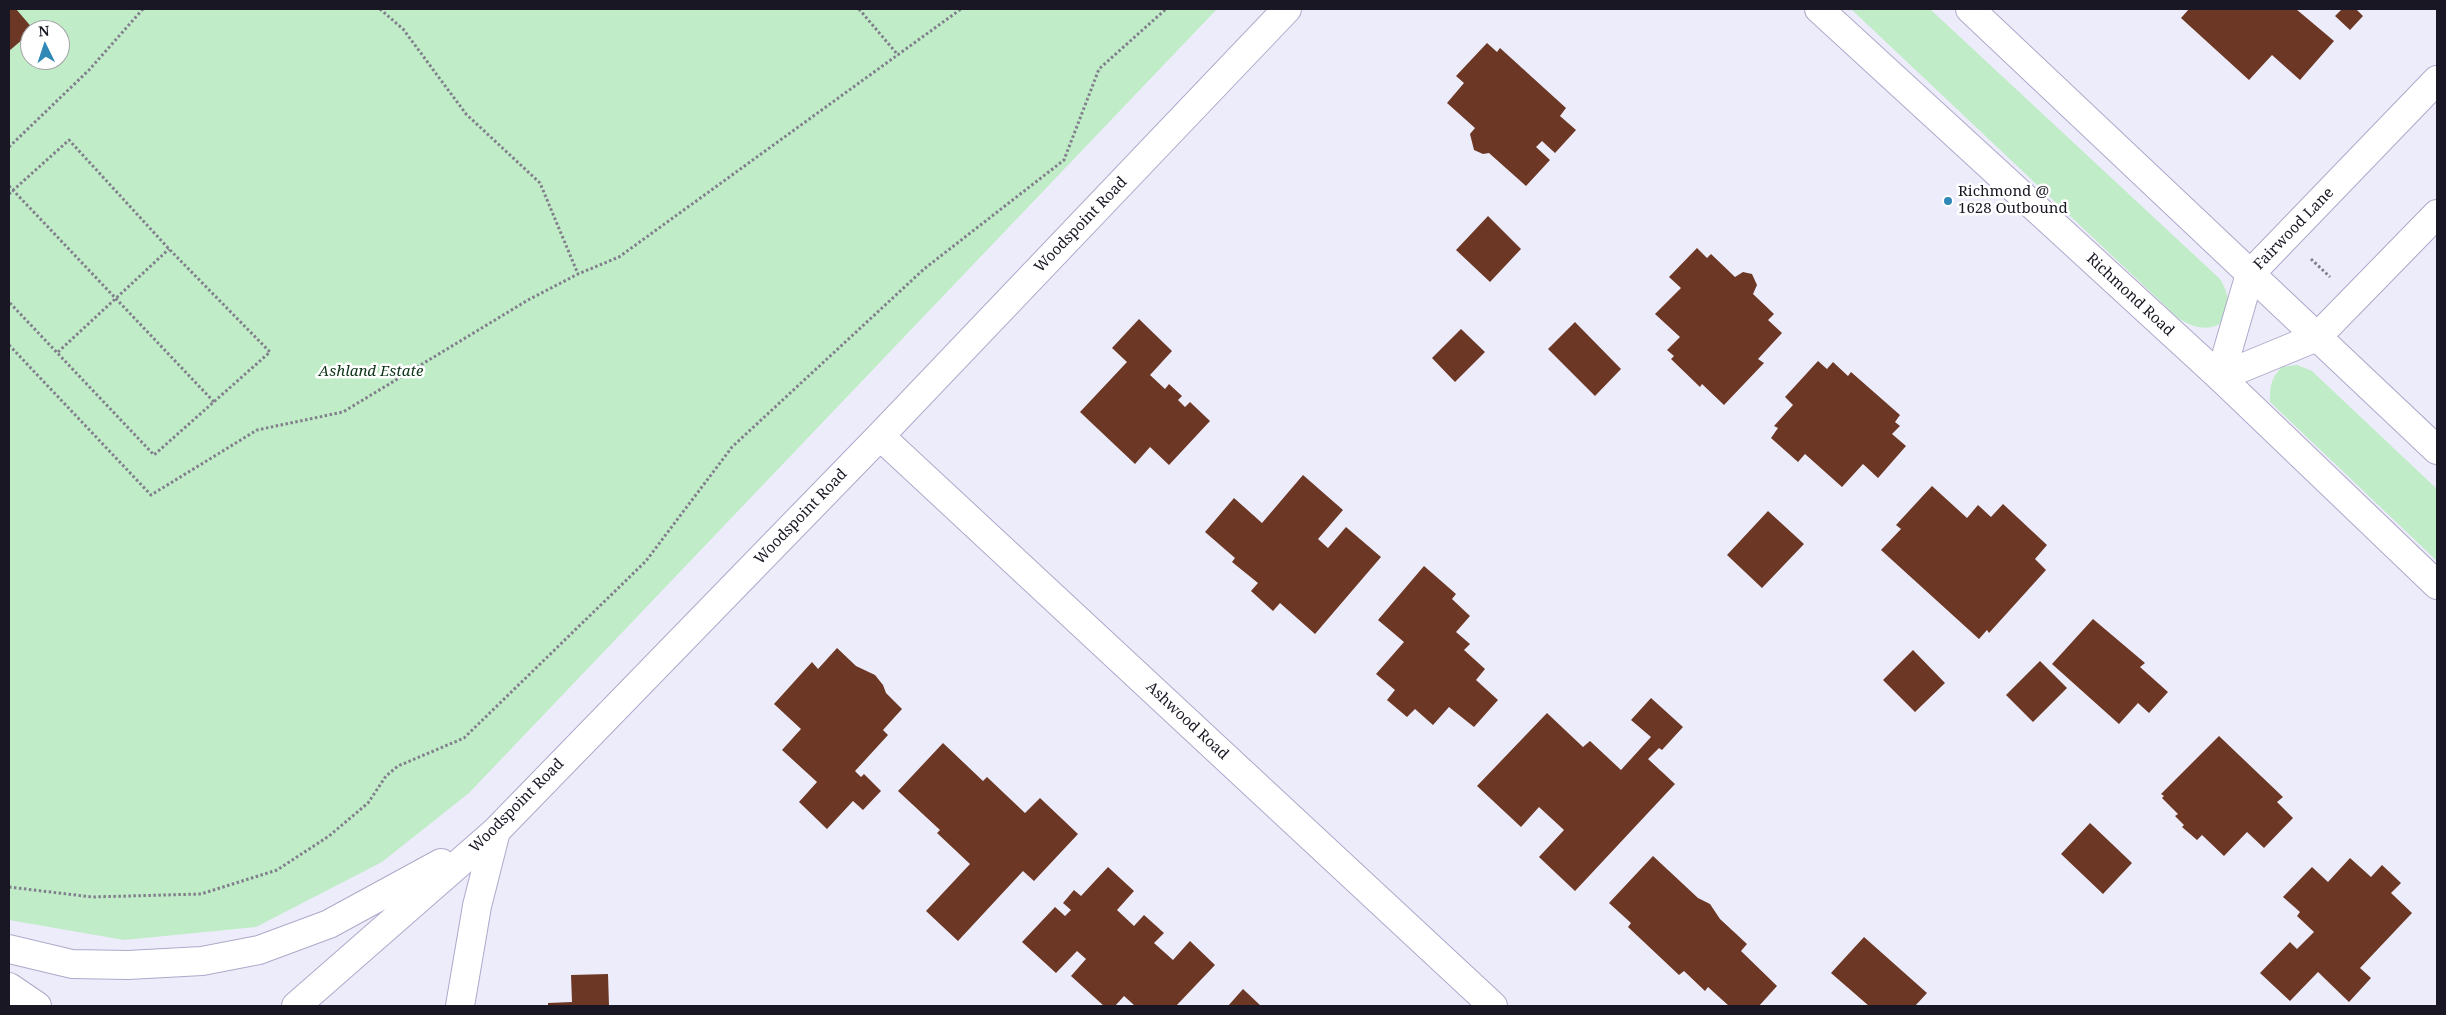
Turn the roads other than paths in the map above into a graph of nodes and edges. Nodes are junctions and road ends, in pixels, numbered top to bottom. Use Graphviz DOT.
graph roads {
  1 [pos="1287,9"];
  2 [pos="1819,9"];
  3 [pos="1970,9"];
  4 [pos="2437,80"];
  5 [pos="2437,214"];
  6 [pos="2250,274"];
  7 [pos="2317,337"];
  8 [pos="2220,377"];
  9 [pos="880,436"];
  10 [pos="2437,450"];
  11 [pos="2437,585"];
  12 [pos="496,831"];
  13 [pos="9,949"];
  14 [pos="9,987"];
  15 [pos="37,1006"];
  16 [pos="296,1006"];
  17 [pos="460,1006"];
  18 [pos="1493,1006"];
  1 -- 9 [label="street, Woodspoint Road"];
  2 -- 8 [label="street, Richmond Road"];
  3 -- 6 [label="street"];
  4 -- 6 [label="street, Fairwood Lane"];
  5 -- 7 [label="street"];
  6 -- 7 [label="street"];
  6 -- 8 [label="street, Fairwood Lane"];
  7 -- 8 [label="street"];
  7 -- 10 [label="street"];
  8 -- 11 [label="street, Richmond Road"];
  9 -- 12 [label="street, Woodspoint Road"];
  9 -- 18 [label="street, Ashwood Road"];
  12 -- 13 [label="street"];
  12 -- 16 [label="street, Woodspoint Road"];
  12 -- 17 [label="street"];
  14 -- 15 [label="street"];
}
